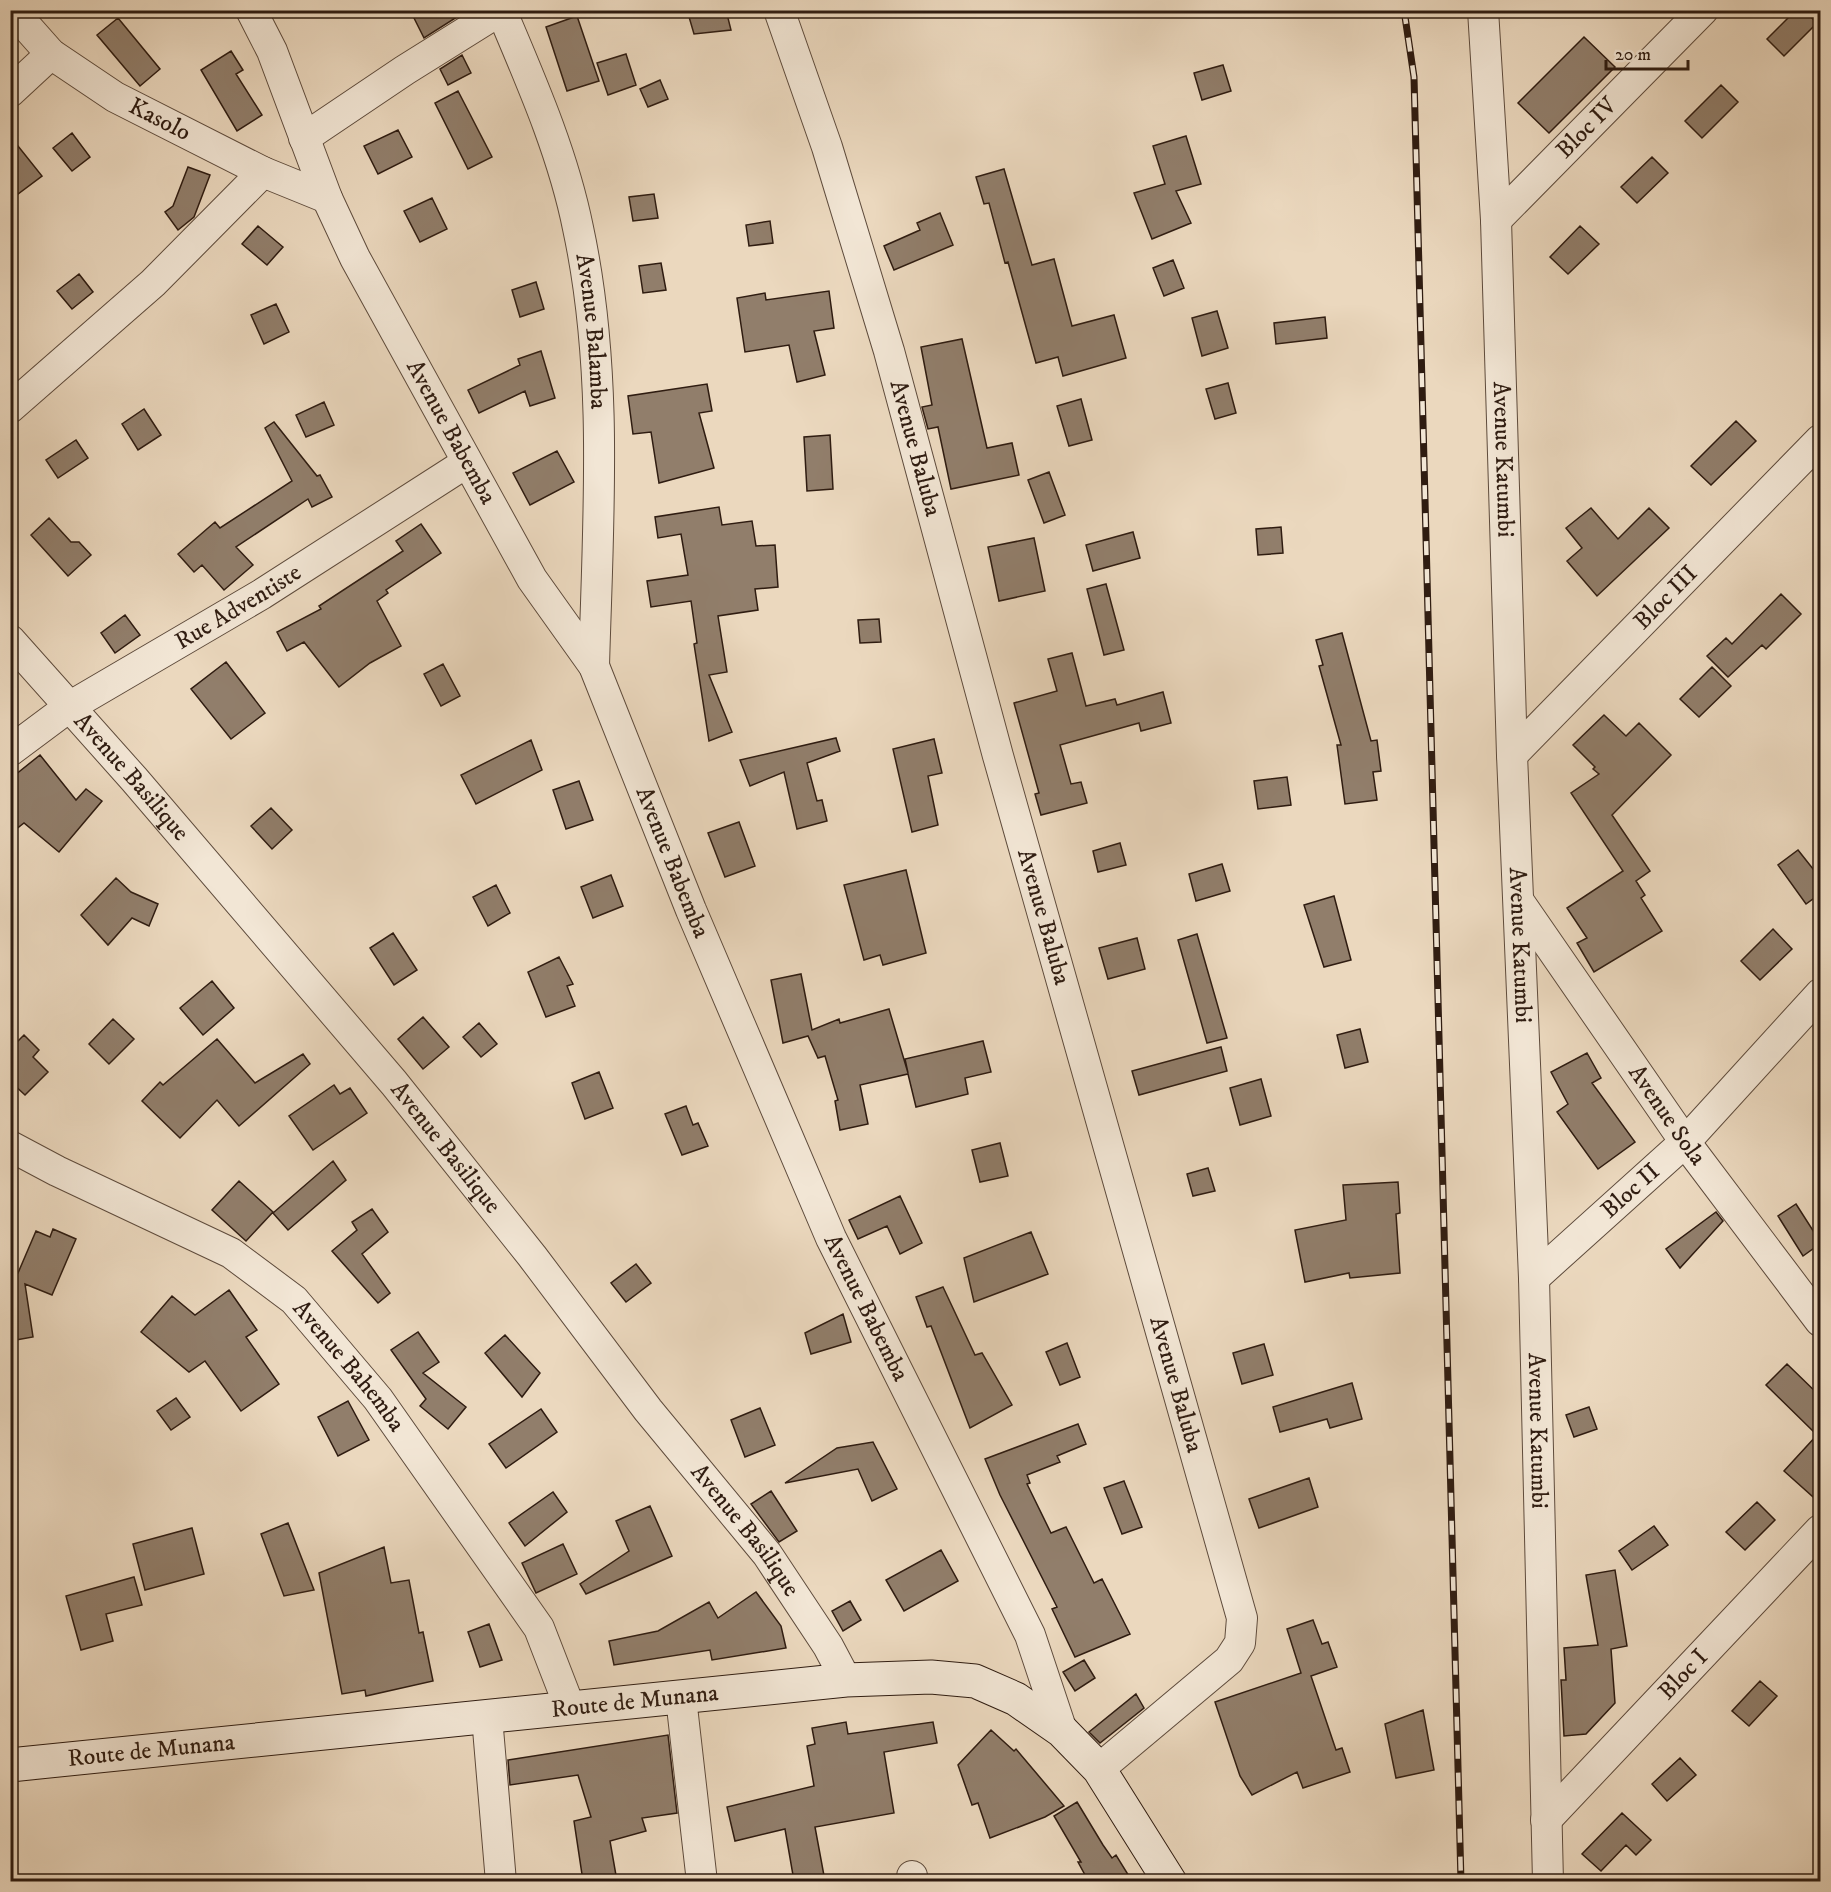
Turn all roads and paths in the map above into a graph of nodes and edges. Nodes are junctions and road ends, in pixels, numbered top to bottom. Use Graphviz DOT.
graph roads {
  1 [pos="12,10"];
  2 [pos="251,10"];
  3 [pos="779,10"];
  4 [pos="1483,10"];
  5 [pos="1703,10"];
  6 [pos="501,11"];
  7 [pos="51,54"];
  8 [pos="10,92"];
  9 [pos="304,138"];
  10 [pos="263,172"];
  11 [pos="327,198"];
  12 [pos="1496,220"];
  13 [pos="10,408"];
  14 [pos="1821,440"];
  15 [pos="466,463"];
  16 [pos="10,640"];
  17 [pos="594,666"];
  18 [pos="69,707"];
  19 [pos="10,751"];
  20 [pos="1512,755"];
  21 [pos="1520,903"];
  22 [pos="1821,994"];
  23 [pos="1685,1142"];
  24 [pos="10,1146"];
  25 [pos="1534,1278"];
  26 [pos="1821,1321"];
  27 [pos="1821,1530"];
  28 [pos="846,1680"];
  29 [pos="681,1698"];
  30 [pos="570,1708"];
  31 [pos="487,1717"];
  32 [pos="1062,1731"];
  33 [pos="10,1765"];
  34 [pos="1099,1769"];
  35 [pos="1546,1820"];
  36 [pos="501,1881"];
  37 [pos="702,1881"];
  38 [pos="1170,1881"];
  39 [pos="1548,1881"];
  1 -- 7 [label="street, Kasolo"];
  2 -- 9 [label="street, Avenue Babemba"];
  3 -- 34 [label="street, Avenue Baluba"];
  4 -- 12 [label="street, Avenue Katumbi"];
  5 -- 12 [label="street, Bloc IV"];
  6 -- 9 [label="street"];
  6 -- 17 [label="street, Avenue Balamba"];
  7 -- 8 [label="street"];
  7 -- 10 [label="street, Kasolo"];
  9 -- 11 [label="street, Avenue Babemba"];
  10 -- 11 [label="street, Kasolo"];
  10 -- 13 [label="street"];
  11 -- 15 [label="street, Avenue Babemba"];
  12 -- 20 [label="street, Avenue Katumbi"];
  14 -- 20 [label="street, Bloc III"];
  15 -- 17 [label="street, Avenue Babemba"];
  15 -- 18 [label="street, Rue Adventiste"];
  16 -- 18 [label="street, Avenue Basilique"];
  17 -- 32 [label="street, Avenue Babemba"];
  18 -- 19 [label="street, Rue Adventiste"];
  18 -- 28 [label="street, Avenue Basilique"];
  20 -- 21 [label="street, Avenue Katumbi"];
  21 -- 23 [label="street, Avenue Sola"];
  21 -- 25 [label="street, Avenue Katumbi"];
  22 -- 23 [label="street, Bloc II"];
  23 -- 25 [label="street, Bloc II"];
  23 -- 26 [label="street, Avenue Sola"];
  24 -- 30 [label="street, Avenue Bahemba"];
  25 -- 35 [label="street, Avenue Katumbi"];
  27 -- 35 [label="street, Bloc I"];
  28 -- 29 [label="main road, Route de Munana"];
  28 -- 32 [label="main road, Route de Munana"];
  29 -- 30 [label="main road, Route de Munana"];
  29 -- 37 [label="street"];
  30 -- 31 [label="main road, Route de Munana"];
  31 -- 33 [label="main road, Route de Munana"];
  31 -- 36 [label="street"];
  32 -- 34 [label="main road, Route de Munana"];
  34 -- 38 [label="main road, Route de Munana"];
  35 -- 39 [label="street, Avenue Katumbi"];
}
